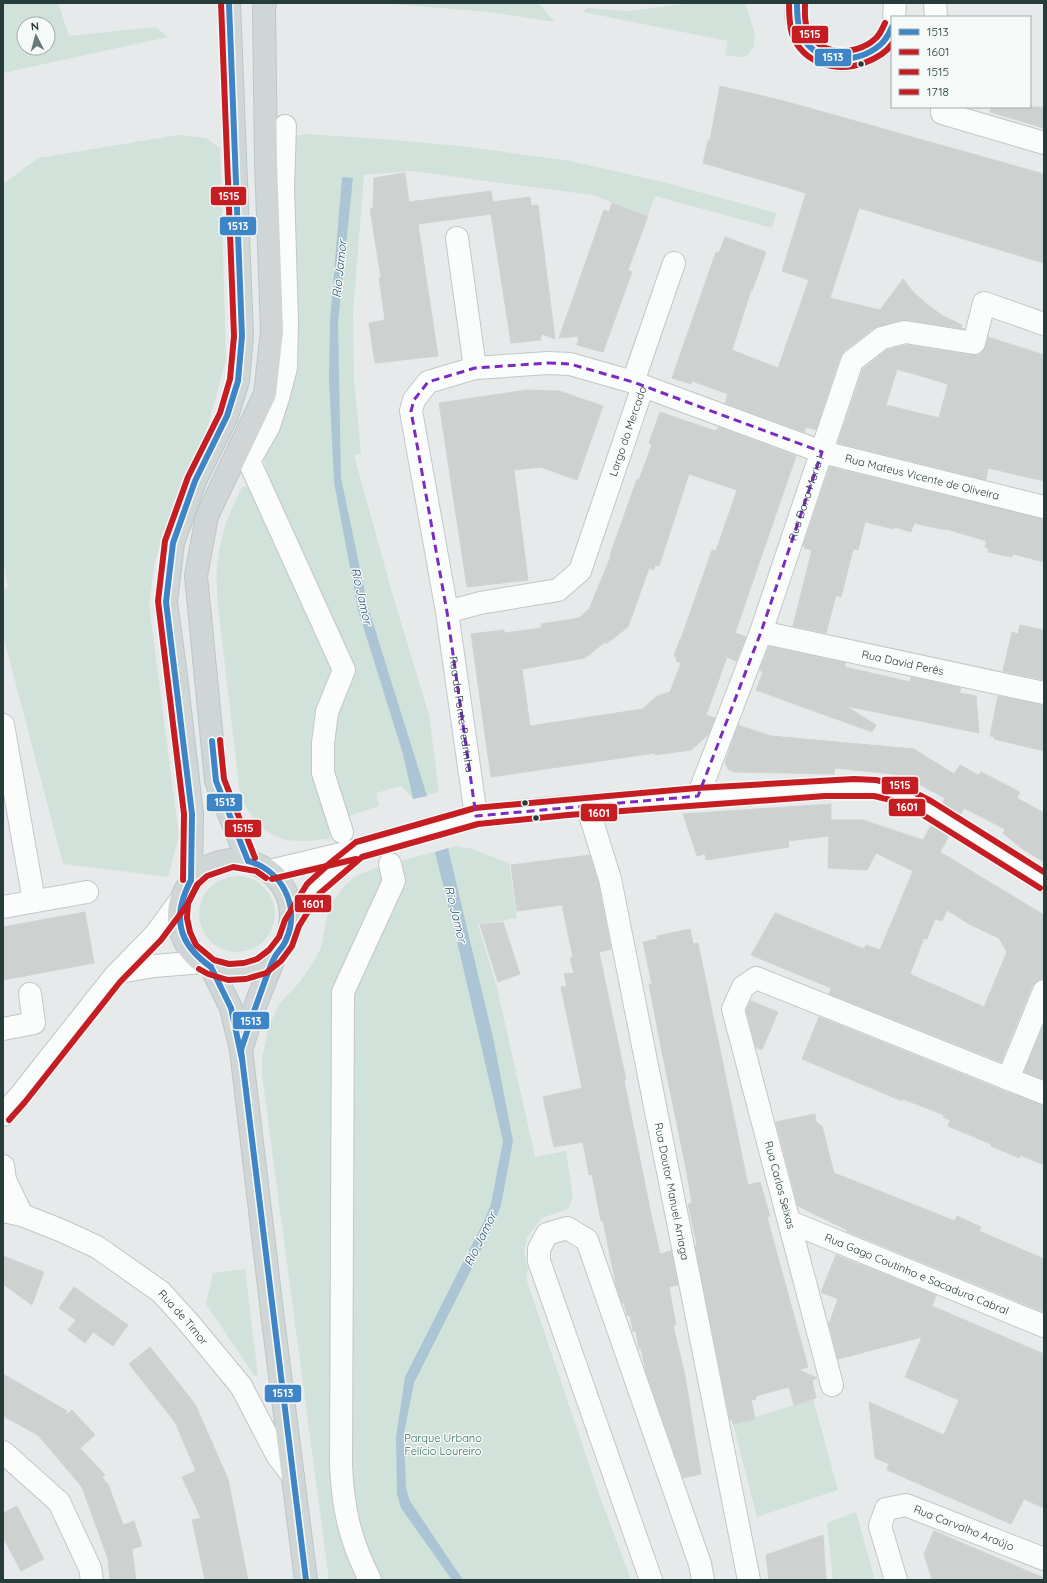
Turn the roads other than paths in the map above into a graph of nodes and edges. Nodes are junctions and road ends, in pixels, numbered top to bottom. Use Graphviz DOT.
graph roads {
  1 [pos="229,3"];
  2 [pos="265,3"];
  3 [pos="797,3"];
  4 [pos="895,3"];
  5 [pos="935,3"];
  6 [pos="894,16"];
  7 [pos="936,16"];
  8 [pos="891,29"];
  9 [pos="942,110"];
  10 [pos="286,126"];
  11 [pos="1044,143"];
  12 [pos="457,238"];
  13 [pos="674,263"];
  14 [pos="1044,324"];
  15 [pos="475,368"];
  16 [pos="638,384"];
  17 [pos="822,452"];
  18 [pos="1044,507"];
  19 [pos="447,612"];
  20 [pos="761,632"];
  21 [pos="1044,693"];
  22 [pos="3,724"];
  23 [pos="698,796"];
  24 [pos="587,805"];
  25 [pos="467,819"];
  26 [pos="342,832"];
  27 [pos="358,850"];
  28 [pos="248,860"];
  29 [pos="390,864"];
  30 [pos="270,871"];
  31 [pos="192,880"];
  32 [pos="1044,881"];
  33 [pos="87,892"];
  34 [pos="34,901"];
  35 [pos="180,902"];
  36 [pos="3,907"];
  37 [pos="292,923"];
  38 [pos="275,956"];
  39 [pos="207,964"];
  40 [pos="120,972"];
  41 [pos="1044,991"];
  42 [pos="30,994"];
  43 [pos="3,1028"];
  44 [pos="241,1050"];
  45 [pos="1008,1079"];
  46 [pos="1044,1093"];
  47 [pos="3,1115"];
  48 [pos="3,1166"];
  49 [pos="12,1213"];
  50 [pos="790,1222"];
  51 [pos="1044,1326"];
  52 [pos="832,1385"];
  53 [pos="3,1452"];
  54 [pos="292,1476"];
  55 [pos="1044,1559"];
  56 [pos="92,1580"];
  57 [pos="306,1580"];
  58 [pos="370,1580"];
  59 [pos="651,1580"];
  60 [pos="703,1580"];
  61 [pos="749,1580"];
  62 [pos="896,1580"];
  1 -- 31 [label="main road"];
  2 -- 28 [label="main road"];
  3 -- 8 [label="street"];
  4 -- 6 [label="street"];
  5 -- 7 [label="street"];
  9 -- 11 [label="street"];
  10 -- 26 [label="street"];
  12 -- 15 [label="street"];
  13 -- 16 [label="street"];
  14 -- 17 [label="street, Rua Dona Maria I"];
  15 -- 16 [label="street, Largo do Mercado"];
  15 -- 19 [label="street, Largo do Mercado"];
  16 -- 17 [label="street, Rua Mateus Vicente de Oliveira"];
  16 -- 19 [label="street, Largo do Mercado"];
  17 -- 18 [label="street, Rua Mateus Vicente de Oliveira"];
  17 -- 20 [label="street, Rua Dona Maria I"];
  19 -- 25 [label="street, Rua da Ponte Pedrinha"];
  20 -- 21 [label="street, Rua David Perês"];
  20 -- 23 [label="street, Rua Dona Maria I"];
  22 -- 34 [label="street"];
  23 -- 24 [label="street"];
  23 -- 32 [label="street"];
  24 -- 25 [label="street"];
  24 -- 61 [label="street, Rua Doutor Manuel Arriaga"];
  25 -- 27 [label="street"];
  27 -- 30 [label="street"];
  27 -- 37 [label="street"];
  28 -- 30 [label="main road"];
  28 -- 31 [label="main road"];
  29 -- 58 [label="street"];
  30 -- 37 [label="main road"];
  31 -- 35 [label="main road"];
  33 -- 34 [label="street"];
  34 -- 36 [label="street"];
  35 -- 39 [label="main road"];
  35 -- 40 [label="street"];
  37 -- 38 [label="main road"];
  38 -- 39 [label="main road"];
  38 -- 44 [label="main road"];
  39 -- 40 [label="street"];
  39 -- 44 [label="main road"];
  40 -- 47 [label="street"];
  41 -- 45 [label="street"];
  42 -- 43 [label="street"];
  44 -- 54 [label="main road"];
  45 -- 46 [label="street"];
  45 -- 50 [label="street, Rua Carlos Seixas"];
  48 -- 49 [label="street, Rua de Timor"];
  49 -- 54 [label="street, Rua de Timor"];
  50 -- 51 [label="street, Rua Gago Coutinho e Sacadura Cabral"];
  50 -- 52 [label="street, Rua Carlos Seixas"];
  53 -- 56 [label="street"];
  54 -- 57 [label="main road"];
  55 -- 62 [label="street, Rua Carvalho Araújo"];
  59 -- 60 [label="street"];
}
